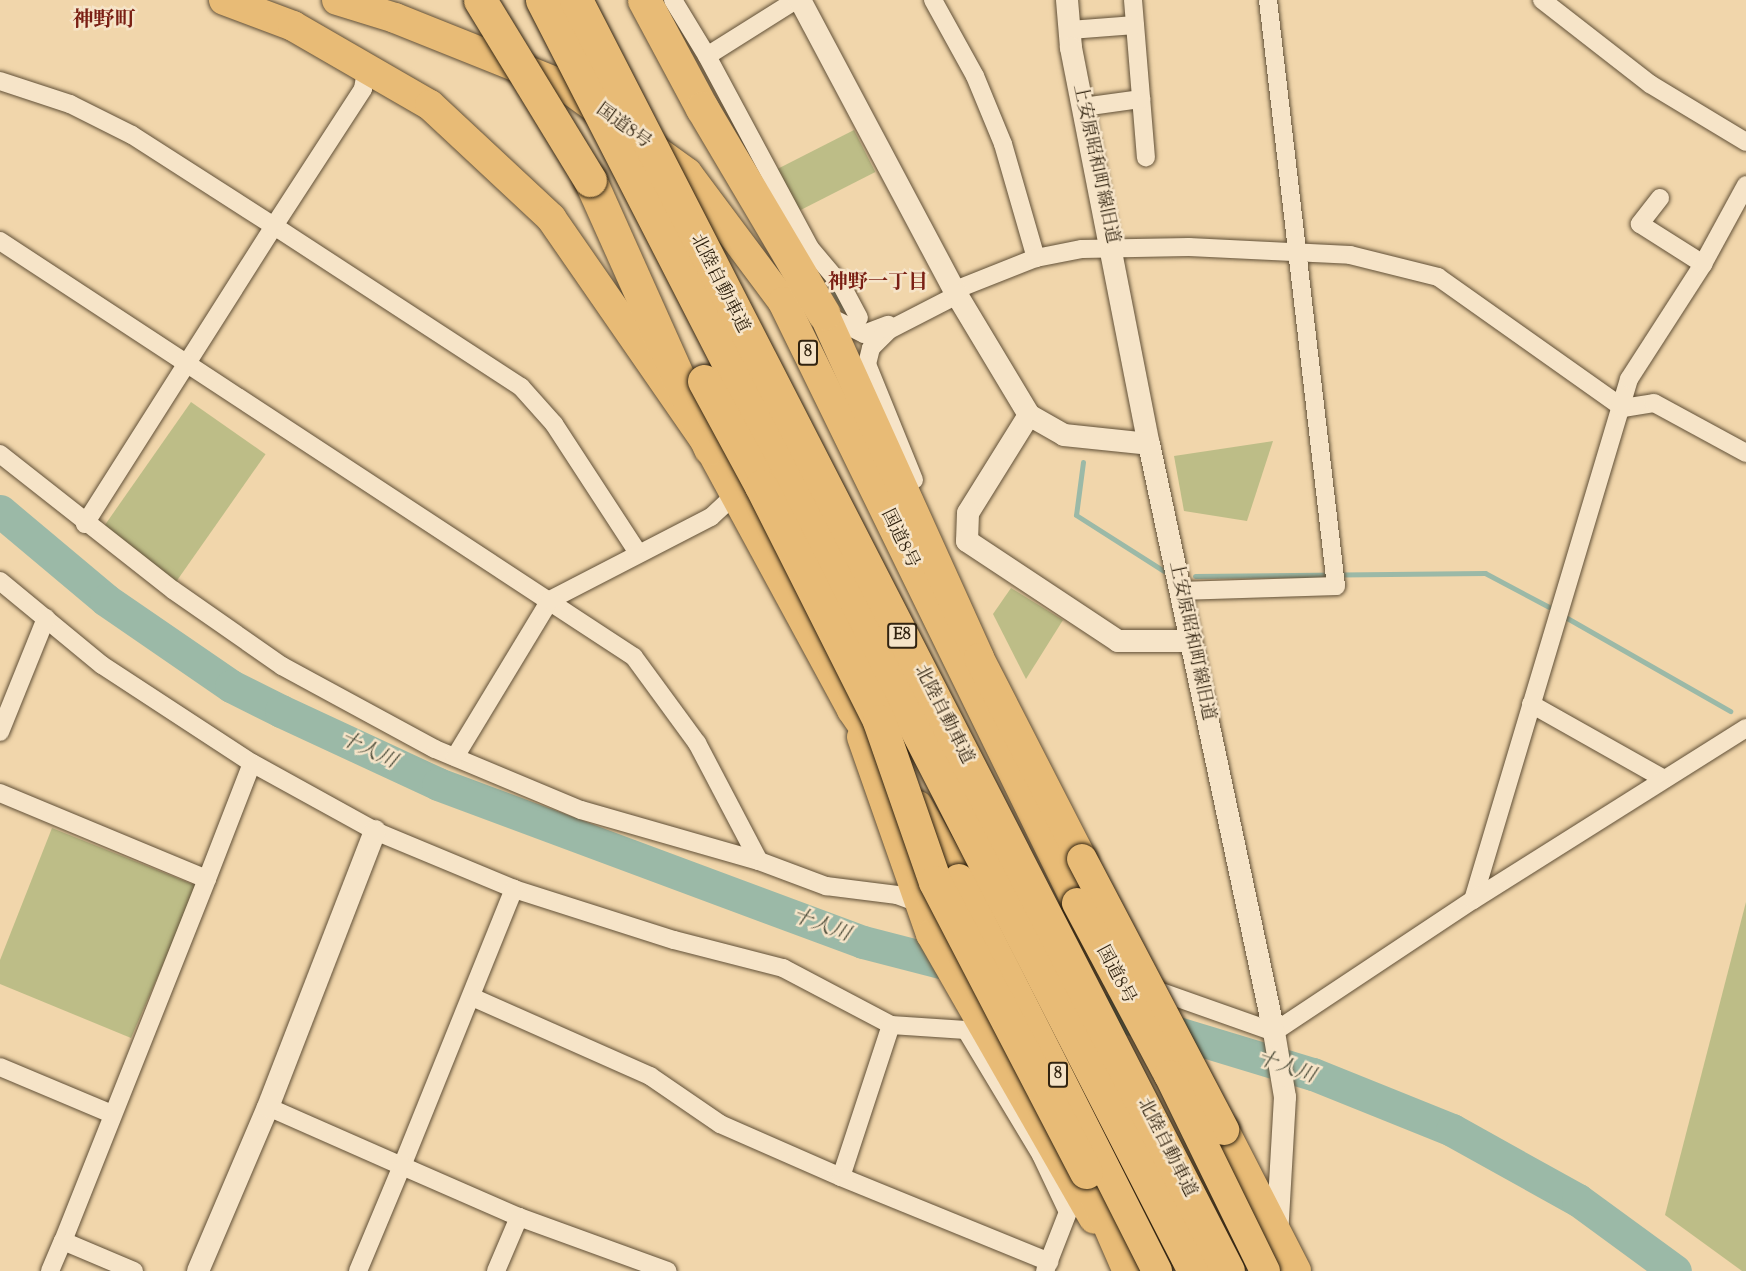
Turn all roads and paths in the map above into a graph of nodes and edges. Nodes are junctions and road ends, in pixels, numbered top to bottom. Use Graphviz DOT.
graph roads {
  1 [pos="224,0"];
  2 [pos="337,0"];
  3 [pos="480,0"];
  4 [pos="542,0"];
  5 [pos="576,0"];
  6 [pos="644,0"];
  7 [pos="673,0"];
  8 [pos="798,0"];
  9 [pos="933,0"];
  10 [pos="1067,0"];
  11 [pos="1133,0"];
  12 [pos="1268,0"];
  13 [pos="1542,0"];
  14 [pos="1135,25"];
  15 [pos="1070,30"];
  16 [pos="706,56"];
  17 [pos="367,66"];
  18 [pos="0,81"];
  19 [pos="1141,99"];
  20 [pos="1083,107"];
  21 [pos="1746,142"];
  22 [pos="1146,157"];
  23 [pos="590,180"];
  24 [pos="1746,185"];
  25 [pos="1660,198"];
  26 [pos="274,226"];
  27 [pos="0,241"];
  28 [pos="1112,247"];
  29 [pos="1296,252"];
  30 [pos="1036,258"];
  31 [pos="1703,264"];
  32 [pos="955,290"];
  33 [pos="783,302"];
  34 [pos="824,314"];
  35 [pos="859,318"];
  36 [pos="186,364"];
  37 [pos="1623,408"];
  38 [pos="1029,415"];
  39 [pos="1149,444"];
  40 [pos="710,448"];
  41 [pos="1746,453"];
  42 [pos="0,454"];
  43 [pos="735,495"];
  44 [pos="905,499"];
  45 [pos="85,524"];
  46 [pos="638,552"];
  47 [pos="0,580"];
  48 [pos="1180,591"];
  49 [pos="550,600"];
  50 [pos="958,608"];
  51 [pos="46,618"];
  52 [pos="1191,641"];
  53 [pos="1531,705"];
  54 [pos="852,710"];
  55 [pos="1746,728"];
  56 [pos="0,732"];
  57 [pos="455,757"];
  58 [pos="252,763"];
  59 [pos="1664,779"];
  60 [pos="0,794"];
  61 [pos="375,831"];
  62 [pos="759,861"];
  63 [pos="207,879"];
  64 [pos="514,889"];
  65 [pos="1473,900"];
  66 [pos="921,904"];
  67 [pos="472,997"];
  68 [pos="891,1025"];
  69 [pos="973,1027"];
  70 [pos="1274,1032"];
  71 [pos="0,1066"];
  72 [pos="268,1107"];
  73 [pos="112,1114"];
  74 [pos="402,1166"];
  75 [pos="841,1177"];
  76 [pos="519,1217"];
  77 [pos="1277,1234"];
  78 [pos="63,1241"];
  79 [pos="1047,1266"];
  80 [pos="50,1271"];
  81 [pos="134,1271"];
  82 [pos="198,1271"];
  83 [pos="358,1271"];
  84 [pos="496,1271"];
  85 [pos="667,1271"];
  86 [pos="1124,1271"];
  87 [pos="1129,1271"];
  88 [pos="1157,1271"];
  89 [pos="1194,1271"];
  90 [pos="1228,1271"];
  91 [pos="1243,1271"];
  92 [pos="1265,1271"];
  93 [pos="1296,1271"];
  1 -- 17 [label="highway, 8"];
  2 -- 33 [label="highway, 国道8号 / 8"];
  3 -- 23 [label="highway, bridge"];
  4 -- 89 [label="highway, 北陸自動車道 / E8, bridge"];
  5 -- 90 [label="highway, 北陸自動車道 / E8, bridge"];
  6 -- 34 [label="highway"];
  7 -- 16 [label="street"];
  8 -- 16 [label="street"];
  8 -- 32 [label="street"];
  9 -- 30 [label="street"];
  10 -- 15 [label="street, 上安原昭和町線旧道"];
  11 -- 14 [label="street"];
  12 -- 29 [label="street"];
  13 -- 21 [label="street"];
  14 -- 15 [label="street"];
  14 -- 19 [label="street"];
  15 -- 20 [label="street, 上安原昭和町線旧道"];
  16 -- 35 [label="street"];
  17 -- 26 [label="street"];
  17 -- 40 [label="highway, 8"];
  18 -- 26 [label="street"];
  19 -- 20 [label="street"];
  19 -- 22 [label="street"];
  20 -- 28 [label="street, 上安原昭和町線旧道"];
  23 -- 40 [label="highway"];
  23 -- 87 [label="highway, bridge"];
  24 -- 31 [label="street"];
  25 -- 31 [label="street"];
  26 -- 36 [label="street"];
  26 -- 46 [label="street"];
  27 -- 36 [label="street"];
  28 -- 29 [label="street"];
  28 -- 30 [label="street"];
  28 -- 39 [label="street, 上安原昭和町線旧道"];
  29 -- 37 [label="street"];
  29 -- 48 [label="street"];
  30 -- 32 [label="street"];
  31 -- 37 [label="street"];
  32 -- 34 [label="street"];
  32 -- 38 [label="street"];
  32 -- 50 [label="street"];
  33 -- 44 [label="highway"];
  33 -- 92 [label="highway, 国道8号 / 8, bridge"];
  34 -- 44 [label="highway"];
  36 -- 45 [label="street"];
  36 -- 49 [label="street"];
  37 -- 41 [label="street"];
  37 -- 53 [label="street"];
  38 -- 39 [label="street"];
  38 -- 52 [label="street"];
  39 -- 48 [label="street, 上安原昭和町線旧道"];
  40 -- 43 [label="highway, 8"];
  42 -- 45 [label="street"];
  43 -- 46 [label="street"];
  43 -- 54 [label="highway, 8"];
  44 -- 50 [label="highway"];
  45 -- 57 [label="street"];
  46 -- 49 [label="street"];
  47 -- 51 [label="street"];
  48 -- 52 [label="street, 上安原昭和町線旧道"];
  49 -- 57 [label="street"];
  49 -- 62 [label="street"];
  50 -- 77 [label="highway, bridge"];
  51 -- 56 [label="street"];
  51 -- 58 [label="street"];
  52 -- 70 [label="street, 上安原昭和町線旧道"];
  53 -- 59 [label="street"];
  53 -- 65 [label="street"];
  54 -- 66 [label="highway, 8"];
  54 -- 88 [label="highway, 8, bridge"];
  55 -- 59 [label="street"];
  57 -- 62 [label="street"];
  58 -- 61 [label="street"];
  58 -- 63 [label="street"];
  59 -- 65 [label="street"];
  60 -- 63 [label="street"];
  61 -- 64 [label="street"];
  61 -- 72 [label="street"];
  62 -- 66 [label="street"];
  63 -- 73 [label="street"];
  64 -- 67 [label="street"];
  64 -- 68 [label="street"];
  65 -- 70 [label="street"];
  66 -- 69 [label="highway, 8"];
  66 -- 70 [label="street"];
  67 -- 74 [label="street"];
  67 -- 75 [label="street"];
  68 -- 69 [label="street"];
  68 -- 75 [label="street"];
  69 -- 79 [label="street"];
  69 -- 86 [label="highway, 8"];
  70 -- 77 [label="street, 上安原昭和町線旧道"];
  71 -- 73 [label="street"];
  72 -- 74 [label="street"];
  72 -- 82 [label="street"];
  73 -- 78 [label="street"];
  74 -- 76 [label="street"];
  74 -- 83 [label="street"];
  75 -- 79 [label="street"];
  76 -- 84 [label="street"];
  76 -- 85 [label="street"];
  77 -- 91 [label="street"];
  77 -- 93 [label="highway"];
  78 -- 80 [label="street"];
  78 -- 81 [label="street"];
}
